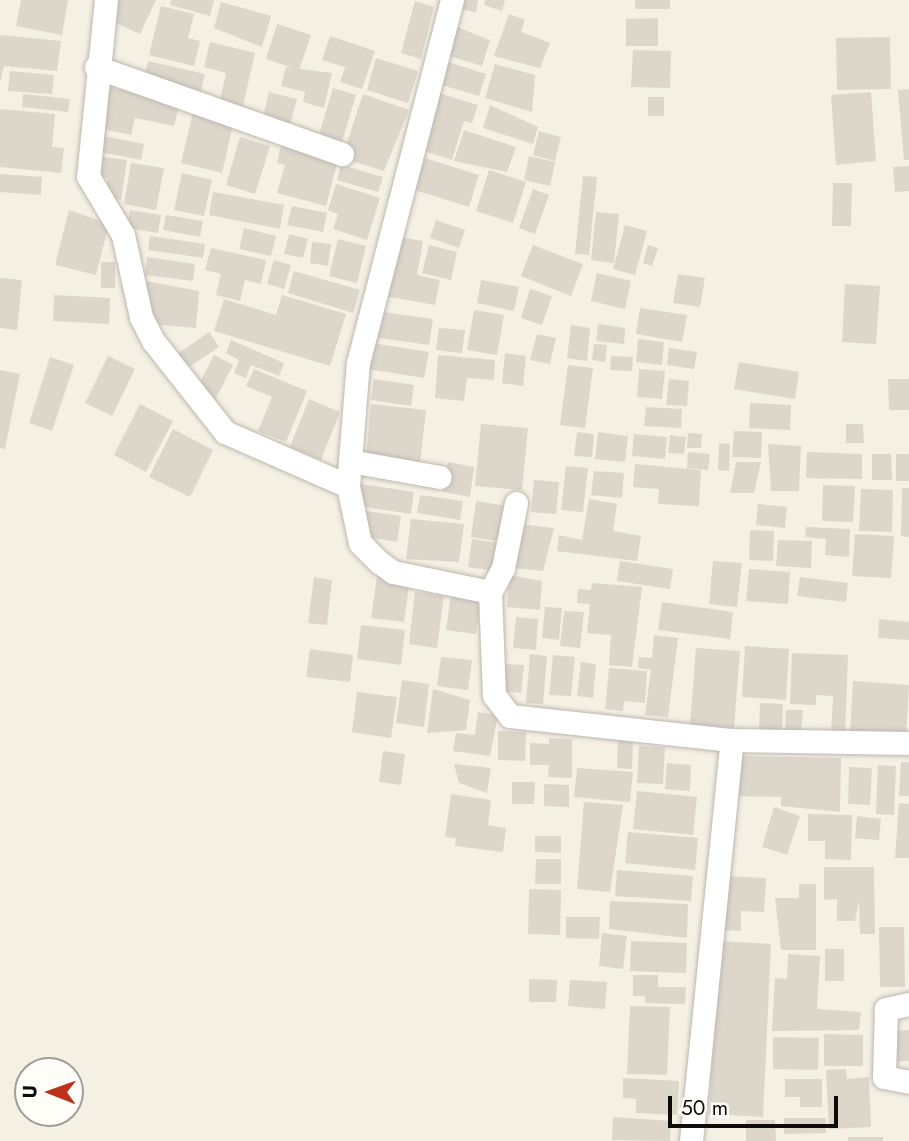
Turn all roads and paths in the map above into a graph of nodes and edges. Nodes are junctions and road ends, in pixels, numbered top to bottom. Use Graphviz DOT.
graph roads {
  1 [pos="106,0"];
  2 [pos="452,0"];
  3 [pos="96,67"];
  4 [pos="342,154"];
  5 [pos="350,461"];
  6 [pos="440,477"];
  7 [pos="348,486"];
  8 [pos="516,503"];
  9 [pos="489,592"];
  10 [pos="732,740"];
  11 [pos="909,743"];
  12 [pos="909,1004"];
  13 [pos="909,1082"];
  14 [pos="691,1141"];
  1 -- 3 [label="street"];
  2 -- 5 [label="street"];
  3 -- 4 [label="street"];
  3 -- 7 [label="street"];
  5 -- 6 [label="street"];
  5 -- 7 [label="street"];
  7 -- 9 [label="street"];
  8 -- 9 [label="street"];
  9 -- 10 [label="street"];
  10 -- 11 [label="street"];
  10 -- 14 [label="street"];
  12 -- 13 [label="street"];
}
